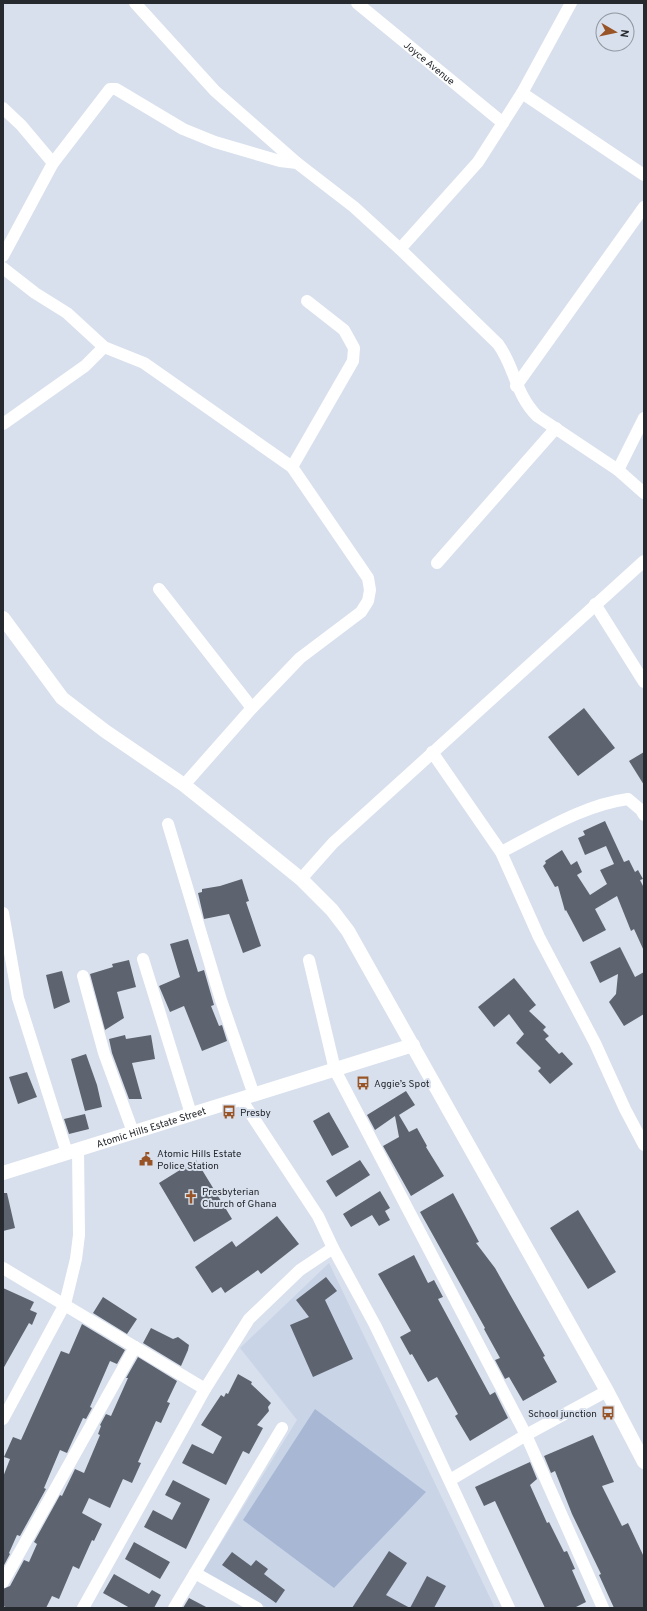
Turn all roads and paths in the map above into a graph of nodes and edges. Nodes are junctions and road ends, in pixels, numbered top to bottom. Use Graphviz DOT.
graph roads {
  1 [pos="134,3"];
  2 [pos="356,3"];
  3 [pos="569,3"];
  4 [pos="522,93"];
  5 [pos="3,108"];
  6 [pos="503,123"];
  7 [pos="53,163"];
  8 [pos="297,163"];
  9 [pos="644,175"];
  10 [pos="644,207"];
  11 [pos="400,250"];
  12 [pos="3,256"];
  13 [pos="3,268"];
  14 [pos="307,301"];
  15 [pos="104,347"];
  16 [pos="516,386"];
  17 [pos="644,418"];
  18 [pos="3,424"];
  19 [pos="556,428"];
  20 [pos="292,467"];
  21 [pos="618,470"];
  22 [pos="644,493"];
  23 [pos="644,561"];
  24 [pos="437,563"];
  25 [pos="158,589"];
  26 [pos="595,604"];
  27 [pos="3,618"];
  28 [pos="644,682"];
  29 [pos="252,708"];
  30 [pos="432,752"];
  31 [pos="184,785"];
  32 [pos="644,815"];
  33 [pos="168,824"];
  34 [pos="501,852"];
  35 [pos="301,880"];
  36 [pos="3,913"];
  37 [pos="143,959"];
  38 [pos="309,960"];
  39 [pos="83,976"];
  40 [pos="413,1045"];
  41 [pos="335,1070"];
  42 [pos="248,1097"];
  43 [pos="191,1114"];
  44 [pos="132,1132"];
  45 [pos="644,1145"];
  46 [pos="73,1151"];
  47 [pos="3,1173"];
  48 [pos="333,1248"];
  49 [pos="3,1268"];
  50 [pos="65,1304"];
  51 [pos="136,1346"];
  52 [pos="205,1389"];
  53 [pos="607,1391"];
  54 [pos="3,1419"];
  55 [pos="282,1428"];
  56 [pos="526,1435"];
  57 [pos="644,1462"];
  58 [pos="450,1480"];
  59 [pos="196,1573"];
  60 [pos="3,1582"];
  61 [pos="83,1608"];
  62 [pos="174,1608"];
  63 [pos="257,1608"];
  64 [pos="509,1608"];
  65 [pos="603,1608"];
  1 -- 8 [label="street"];
  2 -- 6 [label="street, Joyce Avenue"];
  3 -- 4 [label="street"];
  4 -- 6 [label="street"];
  4 -- 9 [label="street"];
  5 -- 7 [label="street"];
  6 -- 11 [label="street"];
  7 -- 8 [label="street"];
  7 -- 12 [label="street"];
  8 -- 11 [label="street"];
  10 -- 16 [label="street"];
  11 -- 16 [label="street"];
  13 -- 15 [label="street"];
  14 -- 20 [label="street"];
  15 -- 18 [label="street"];
  15 -- 20 [label="street"];
  16 -- 19 [label="street"];
  17 -- 21 [label="street"];
  19 -- 21 [label="street"];
  19 -- 24 [label="street"];
  20 -- 29 [label="street"];
  21 -- 22 [label="street"];
  23 -- 26 [label="street"];
  25 -- 29 [label="street"];
  26 -- 28 [label="street"];
  26 -- 30 [label="street"];
  27 -- 31 [label="street"];
  29 -- 31 [label="street"];
  30 -- 34 [label="street"];
  30 -- 35 [label="street"];
  31 -- 35 [label="street"];
  32 -- 34 [label="street"];
  33 -- 42 [label="street"];
  34 -- 45 [label="street"];
  35 -- 40 [label="street"];
  36 -- 46 [label="street"];
  37 -- 43 [label="street"];
  38 -- 41 [label="street"];
  39 -- 44 [label="street"];
  40 -- 41 [label="street, Atomic Hills Estate Street"];
  40 -- 53 [label="street"];
  41 -- 42 [label="street, Atomic Hills Estate Street"];
  41 -- 56 [label="street"];
  42 -- 43 [label="street, Atomic Hills Estate Street"];
  42 -- 48 [label="street"];
  43 -- 44 [label="street, Atomic Hills Estate Street"];
  44 -- 46 [label="street, Atomic Hills Estate Street"];
  46 -- 47 [label="street, Atomic Hills Estate Street"];
  46 -- 50 [label="street"];
  48 -- 52 [label="street"];
  48 -- 58 [label="street"];
  49 -- 50 [label="street"];
  50 -- 51 [label="street"];
  50 -- 54 [label="street"];
  51 -- 52 [label="street"];
  51 -- 60 [label="street"];
  52 -- 61 [label="street"];
  53 -- 56 [label="street"];
  53 -- 57 [label="street"];
  55 -- 59 [label="street"];
  56 -- 58 [label="street"];
  56 -- 65 [label="street"];
  58 -- 64 [label="street"];
  59 -- 62 [label="street"];
  59 -- 63 [label="street"];
}
